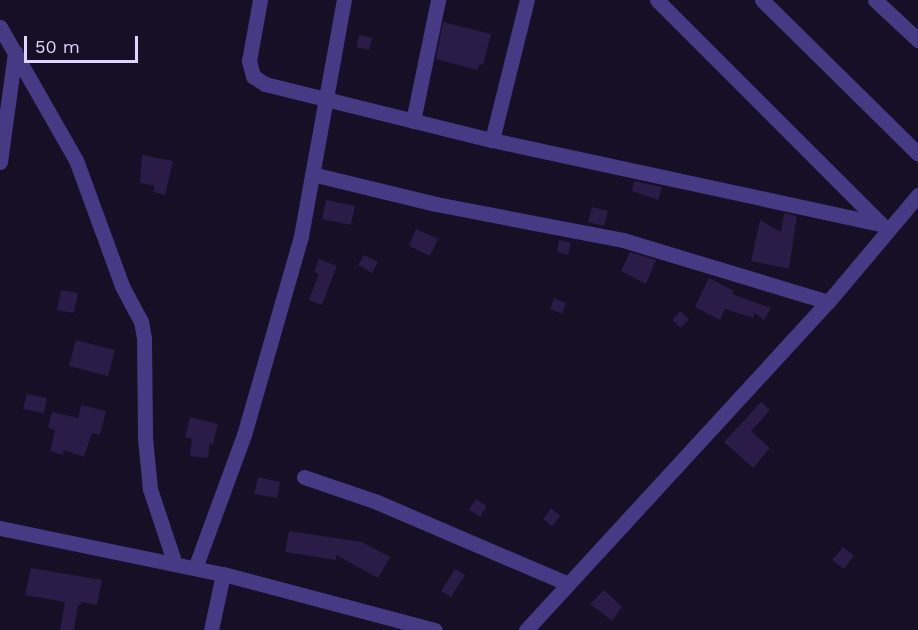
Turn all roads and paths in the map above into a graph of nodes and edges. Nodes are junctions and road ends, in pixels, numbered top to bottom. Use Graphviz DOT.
graph roads {
  1 [pos="260,0"];
  2 [pos="344,0"];
  3 [pos="438,0"];
  4 [pos="527,0"];
  5 [pos="657,0"];
  6 [pos="762,0"];
  7 [pos="875,0"];
  8 [pos="0,27"];
  9 [pos="918,40"];
  10 [pos="15,52"];
  11 [pos="327,99"];
  12 [pos="4,120"];
  13 [pos="413,121"];
  14 [pos="492,140"];
  15 [pos="918,154"];
  16 [pos="0,162"];
  17 [pos="312,174"];
  18 [pos="918,195"];
  19 [pos="884,227"];
  20 [pos="828,302"];
  21 [pos="304,477"];
  22 [pos="0,528"];
  23 [pos="175,564"];
  24 [pos="195,568"];
  25 [pos="223,574"];
  26 [pos="568,584"];
  27 [pos="211,630"];
  28 [pos="435,630"];
  29 [pos="526,630"];
  1 -- 11 [label="street"];
  2 -- 11 [label="street"];
  3 -- 13 [label="street"];
  4 -- 14 [label="street"];
  5 -- 19 [label="street"];
  6 -- 15 [label="street"];
  7 -- 9 [label="street"];
  8 -- 10 [label="street"];
  10 -- 12 [label="street"];
  10 -- 23 [label="street"];
  11 -- 13 [label="street"];
  11 -- 17 [label="street"];
  12 -- 16 [label="street"];
  13 -- 14 [label="street"];
  14 -- 19 [label="street"];
  17 -- 20 [label="street"];
  17 -- 24 [label="street"];
  18 -- 19 [label="street"];
  19 -- 20 [label="street"];
  20 -- 26 [label="street"];
  21 -- 26 [label="street"];
  22 -- 23 [label="street"];
  23 -- 24 [label="street"];
  24 -- 25 [label="street"];
  25 -- 27 [label="street"];
  25 -- 28 [label="street"];
  26 -- 29 [label="street"];
}
